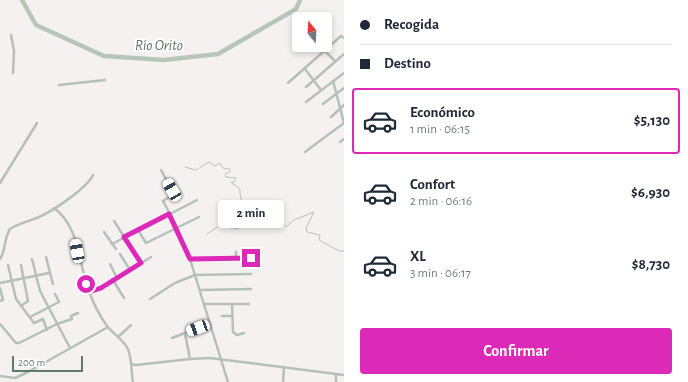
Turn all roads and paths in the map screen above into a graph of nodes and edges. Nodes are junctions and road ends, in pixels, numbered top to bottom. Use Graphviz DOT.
graph roads {
  1 [pos="11,35"];
  2 [pos="344,38"];
  3 [pos="332,45"];
  4 [pos="325,52"];
  5 [pos="344,54"];
  6 [pos="335,61"];
  7 [pos="305,69"];
  8 [pos="13,73"];
  9 [pos="344,73"];
  10 [pos="313,79"];
  11 [pos="105,80"];
  12 [pos="333,81"];
  13 [pos="288,83"];
  14 [pos="60,85"];
  15 [pos="306,86"];
  16 [pos="344,88"];
  17 [pos="321,90"];
  18 [pos="337,92"];
  19 [pos="306,102"];
  20 [pos="323,104"];
  21 [pos="344,106"];
  22 [pos="340,108"];
  23 [pos="330,117"];
  24 [pos="37,123"];
  25 [pos="344,123"];
  26 [pos="344,139"];
  27 [pos="340,142"];
  28 [pos="305,152"];
  29 [pos="161,170"];
  30 [pos="93,175"];
  31 [pos="1,179"];
  32 [pos="0,183"];
  33 [pos="197,200"];
  34 [pos="54,208"];
  35 [pos="169,214"];
  36 [pos="199,217"];
  37 [pos="114,221"];
  38 [pos="177,227"];
  39 [pos="138,230"];
  40 [pos="104,232"];
  41 [pos="124,237"];
  42 [pos="112,244"];
  43 [pos="116,249"];
  44 [pos="236,252"];
  45 [pos="120,254"];
  46 [pos="46,257"];
  47 [pos="151,258"];
  48 [pos="251,258"];
  49 [pos="32,259"];
  50 [pos="190,259"];
  51 [pos="236,259"];
  52 [pos="0,260"];
  53 [pos="141,263"];
  54 [pos="110,264"];
  55 [pos="8,265"];
  56 [pos="21,265"];
  57 [pos="130,270"];
  58 [pos="49,273"];
  59 [pos="251,274"];
  60 [pos="195,275"];
  61 [pos="36,276"];
  62 [pos="24,278"];
  63 [pos="117,278"];
  64 [pos="11,280"];
  65 [pos="113,280"];
  66 [pos="0,283"];
  67 [pos="52,284"];
  68 [pos="0,288"];
  69 [pos="251,289"];
  70 [pos="200,290"];
  71 [pos="89,292"];
  72 [pos="56,294"];
  73 [pos="124,298"];
  74 [pos="150,299"];
  75 [pos="0,301"];
  76 [pos="204,304"];
  77 [pos="232,304"];
  78 [pos="249,304"];
  79 [pos="20,306"];
  80 [pos="48,306"];
  81 [pos="78,313"];
  82 [pos="30,316"];
  83 [pos="222,316"];
  84 [pos="232,316"];
  85 [pos="210,323"];
  86 [pos="0,324"];
  87 [pos="57,324"];
  88 [pos="46,325"];
  89 [pos="131,325"];
  90 [pos="54,326"];
  91 [pos="108,327"];
  92 [pos="47,330"];
  93 [pos="185,334"];
  94 [pos="244,334"];
  95 [pos="118,336"];
  96 [pos="172,338"];
  97 [pos="70,348"];
  98 [pos="190,358"];
  99 [pos="220,359"];
  100 [pos="131,364"];
  101 [pos="284,367"];
  102 [pos="336,374"];
  103 [pos="344,375"];
  104 [pos="0,376"];
  105 [pos="133,382"];
  106 [pos="228,382"];
  107 [pos="283,382"];
  108 [pos="336,382"];
  1 -- 8 [label="street"];
  2 -- 3 [label="street"];
  4 -- 6 [label="street"];
  4 -- 7 [label="street"];
  5 -- 6 [label="street"];
  6 -- 10 [label="street"];
  7 -- 10 [label="street"];
  7 -- 13 [label="street"];
  9 -- 12 [label="street"];
  10 -- 15 [label="street"];
  10 -- 17 [label="street"];
  11 -- 14 [label="street"];
  12 -- 17 [label="street"];
  12 -- 18 [label="street"];
  16 -- 18 [label="street"];
  17 -- 19 [label="street"];
  18 -- 20 [label="street"];
  18 -- 22 [label="street"];
  21 -- 22 [label="street"];
  22 -- 23 [label="street"];
  22 -- 25 [label="street"];
  24 -- 31 [label="street"];
  25 -- 28 [label="street"];
  26 -- 27 [label="street"];
  29 -- 35 [label="street"];
  30 -- 34 [label="street"];
  31 -- 32 [label="street"];
  33 -- 35 [label="street"];
  34 -- 52 [label="street"];
  34 -- 71 [label="street"];
  35 -- 38 [label="street"];
  35 -- 39 [label="street"];
  36 -- 38 [label="street"];
  37 -- 41 [label="street"];
  38 -- 39 [label="street"];
  38 -- 50 [label="street"];
  39 -- 41 [label="street"];
  40 -- 42 [label="street"];
  41 -- 42 [label="street"];
  41 -- 53 [label="street"];
  42 -- 43 [label="street"];
  44 -- 51 [label="street"];
  45 -- 57 [label="street"];
  46 -- 58 [label="street"];
  47 -- 53 [label="street"];
  48 -- 51 [label="street"];
  49 -- 61 [label="street"];
  50 -- 51 [label="street"];
  50 -- 60 [label="street"];
  53 -- 57 [label="street"];
  54 -- 63 [label="street"];
  55 -- 64 [label="street"];
  56 -- 62 [label="street"];
  57 -- 63 [label="street"];
  58 -- 61 [label="street"];
  58 -- 67 [label="street"];
  59 -- 60 [label="street"];
  60 -- 70 [label="street"];
  60 -- 74 [label="street"];
  61 -- 62 [label="street"];
  61 -- 80 [label="street"];
  62 -- 64 [label="street"];
  62 -- 79 [label="street"];
  63 -- 65 [label="street"];
  64 -- 66 [label="street"];
  64 -- 79 [label="street"];
  65 -- 71 [label="street"];
  65 -- 73 [label="street"];
  68 -- 75 [label="street"];
  69 -- 70 [label="street"];
  70 -- 76 [label="street"];
  71 -- 91 [label="street"];
  72 -- 80 [label="street"];
  76 -- 77 [label="street"];
  76 -- 85 [label="street"];
  77 -- 78 [label="street"];
  77 -- 84 [label="street"];
  79 -- 82 [label="street"];
  80 -- 82 [label="street"];
  80 -- 87 [label="street"];
  81 -- 87 [label="street"];
  82 -- 88 [label="street"];
  83 -- 84 [label="street"];
  84 -- 94 [label="street"];
  85 -- 93 [label="street"];
  85 -- 99 [label="street"];
  86 -- 92 [label="street"];
  87 -- 90 [label="street"];
  87 -- 97 [label="street"];
  88 -- 90 [label="street"];
  88 -- 92 [label="street"];
  89 -- 95 [label="street"];
  90 -- 92 [label="street"];
  91 -- 95 [label="street"];
  91 -- 97 [label="street"];
  93 -- 96 [label="street"];
  93 -- 98 [label="street"];
  95 -- 100 [label="street"];
  97 -- 104 [label="street"];
  98 -- 99 [label="street"];
  98 -- 100 [label="street"];
  99 -- 101 [label="street"];
  99 -- 106 [label="street"];
  100 -- 105 [label="street"];
  101 -- 102 [label="street"];
  101 -- 107 [label="street"];
  102 -- 103 [label="street"];
  102 -- 108 [label="street"];
}
